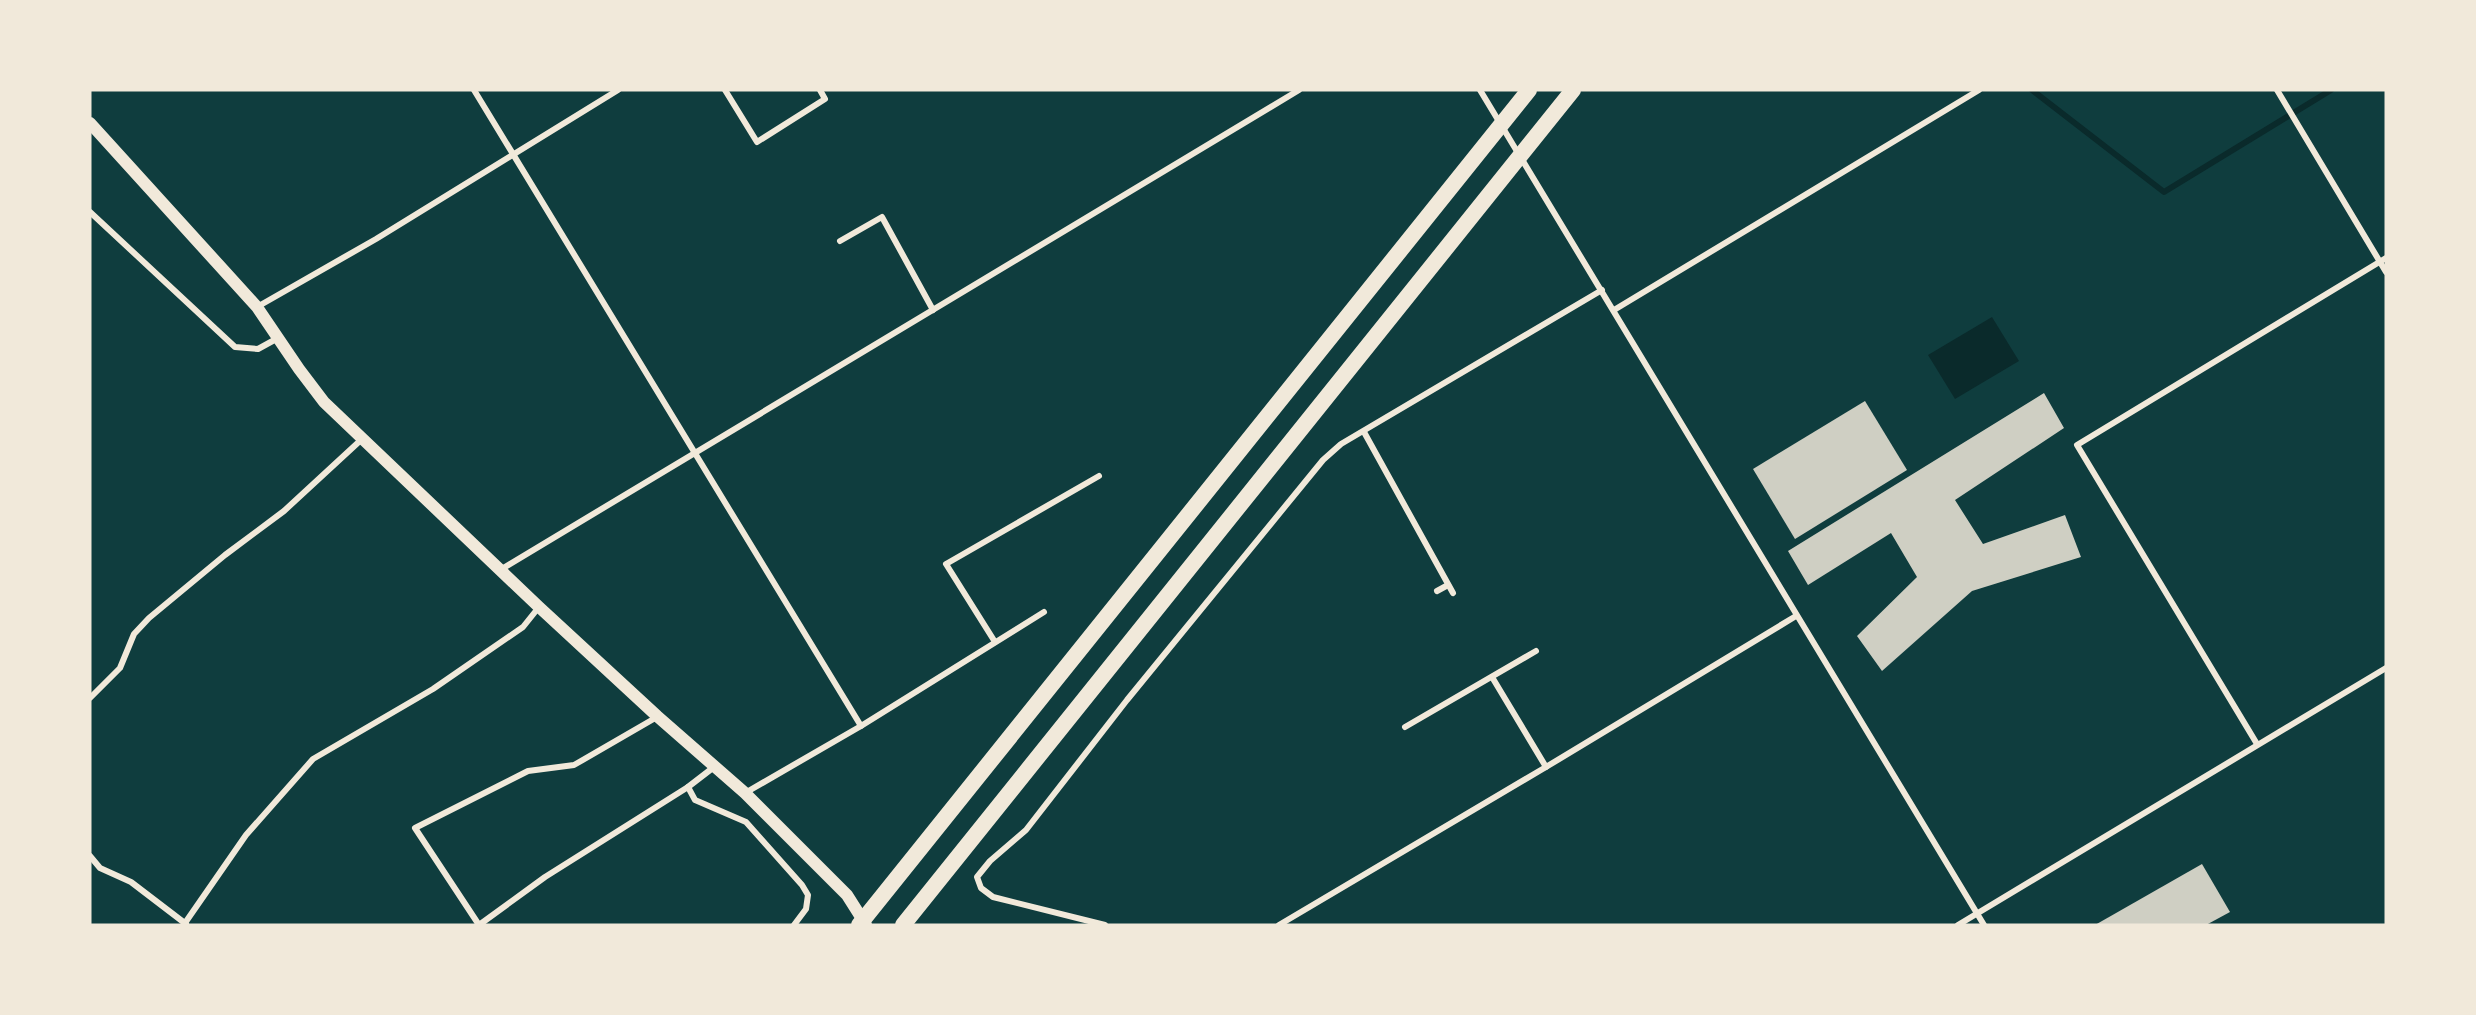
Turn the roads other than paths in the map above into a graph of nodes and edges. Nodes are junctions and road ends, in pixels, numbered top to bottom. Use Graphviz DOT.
graph roads {
  1 [pos="474,90"];
  2 [pos="618,90"];
  3 [pos="725,90"];
  4 [pos="820,90"];
  5 [pos="1299,90"];
  6 [pos="1480,90"];
  7 [pos="1529,90"];
  8 [pos="1573,90"];
  9 [pos="1979,90"];
  10 [pos="2277,90"];
  11 [pos="90,123"];
  12 [pos="1501,124"];
  13 [pos="513,153"];
  14 [pos="1520,154"];
  15 [pos="90,212"];
  16 [pos="840,241"];
  17 [pos="2383,260"];
  18 [pos="2386,272"];
  19 [pos="1602,290"];
  20 [pos="257,307"];
  21 [pos="933,310"];
  22 [pos="1614,310"];
  23 [pos="278,338"];
  24 [pos="1364,432"];
  25 [pos="362,439"];
  26 [pos="694,455"];
  27 [pos="1099,476"];
  28 [pos="500,570"];
  29 [pos="1448,585"];
  30 [pos="1437,591"];
  31 [pos="1453,593"];
  32 [pos="539,607"];
  33 [pos="1044,612"];
  34 [pos="1796,615"];
  35 [pos="995,642"];
  36 [pos="1536,651"];
  37 [pos="2386,668"];
  38 [pos="1492,677"];
  39 [pos="90,698"];
  40 [pos="657,716"];
  41 [pos="861,726"];
  42 [pos="1405,727"];
  43 [pos="2258,744"];
  44 [pos="714,767"];
  45 [pos="1545,767"];
  46 [pos="688,787"];
  47 [pos="746,793"];
  48 [pos="90,856"];
  49 [pos="1978,913"];
  50 [pos="186,924"];
  51 [pos="862,924"];
  52 [pos="479,925"];
  53 [pos="794,925"];
  54 [pos="903,925"];
  55 [pos="1105,925"];
  56 [pos="1279,925"];
  57 [pos="1958,925"];
  58 [pos="1984,925"];
  1 -- 13 [label="street"];
  2 -- 13 [label="street"];
  3 -- 4 [label="street"];
  5 -- 21 [label="street"];
  6 -- 12 [label="street"];
  7 -- 12 [label="highway"];
  8 -- 14 [label="highway"];
  9 -- 22 [label="street"];
  10 -- 17 [label="street"];
  11 -- 20 [label="main road"];
  12 -- 14 [label="street"];
  12 -- 51 [label="highway"];
  13 -- 20 [label="street"];
  13 -- 26 [label="street"];
  14 -- 19 [label="street"];
  14 -- 54 [label="highway"];
  15 -- 23 [label="street"];
  16 -- 21 [label="street"];
  17 -- 18 [label="street"];
  17 -- 43 [label="street"];
  19 -- 22 [label="street"];
  19 -- 24 [label="street"];
  20 -- 23 [label="main road"];
  21 -- 26 [label="street"];
  22 -- 34 [label="street"];
  23 -- 25 [label="main road"];
  24 -- 29 [label="street"];
  24 -- 55 [label="street"];
  25 -- 28 [label="main road"];
  25 -- 39 [label="street"];
  26 -- 28 [label="street"];
  26 -- 41 [label="street"];
  27 -- 35 [label="street"];
  28 -- 32 [label="main road"];
  29 -- 30 [label="street"];
  29 -- 31 [label="street"];
  32 -- 40 [label="main road"];
  32 -- 50 [label="street"];
  33 -- 35 [label="street"];
  34 -- 45 [label="street"];
  34 -- 49 [label="street"];
  35 -- 41 [label="street"];
  36 -- 38 [label="street"];
  37 -- 43 [label="street"];
  38 -- 42 [label="street"];
  38 -- 45 [label="street"];
  40 -- 44 [label="main road"];
  40 -- 52 [label="street"];
  41 -- 47 [label="street"];
  43 -- 49 [label="street"];
  44 -- 46 [label="street"];
  44 -- 47 [label="main road"];
  45 -- 56 [label="street"];
  46 -- 52 [label="street"];
  46 -- 53 [label="street"];
  47 -- 51 [label="main road"];
  48 -- 50 [label="street"];
  49 -- 57 [label="street"];
  49 -- 58 [label="street"];
}
